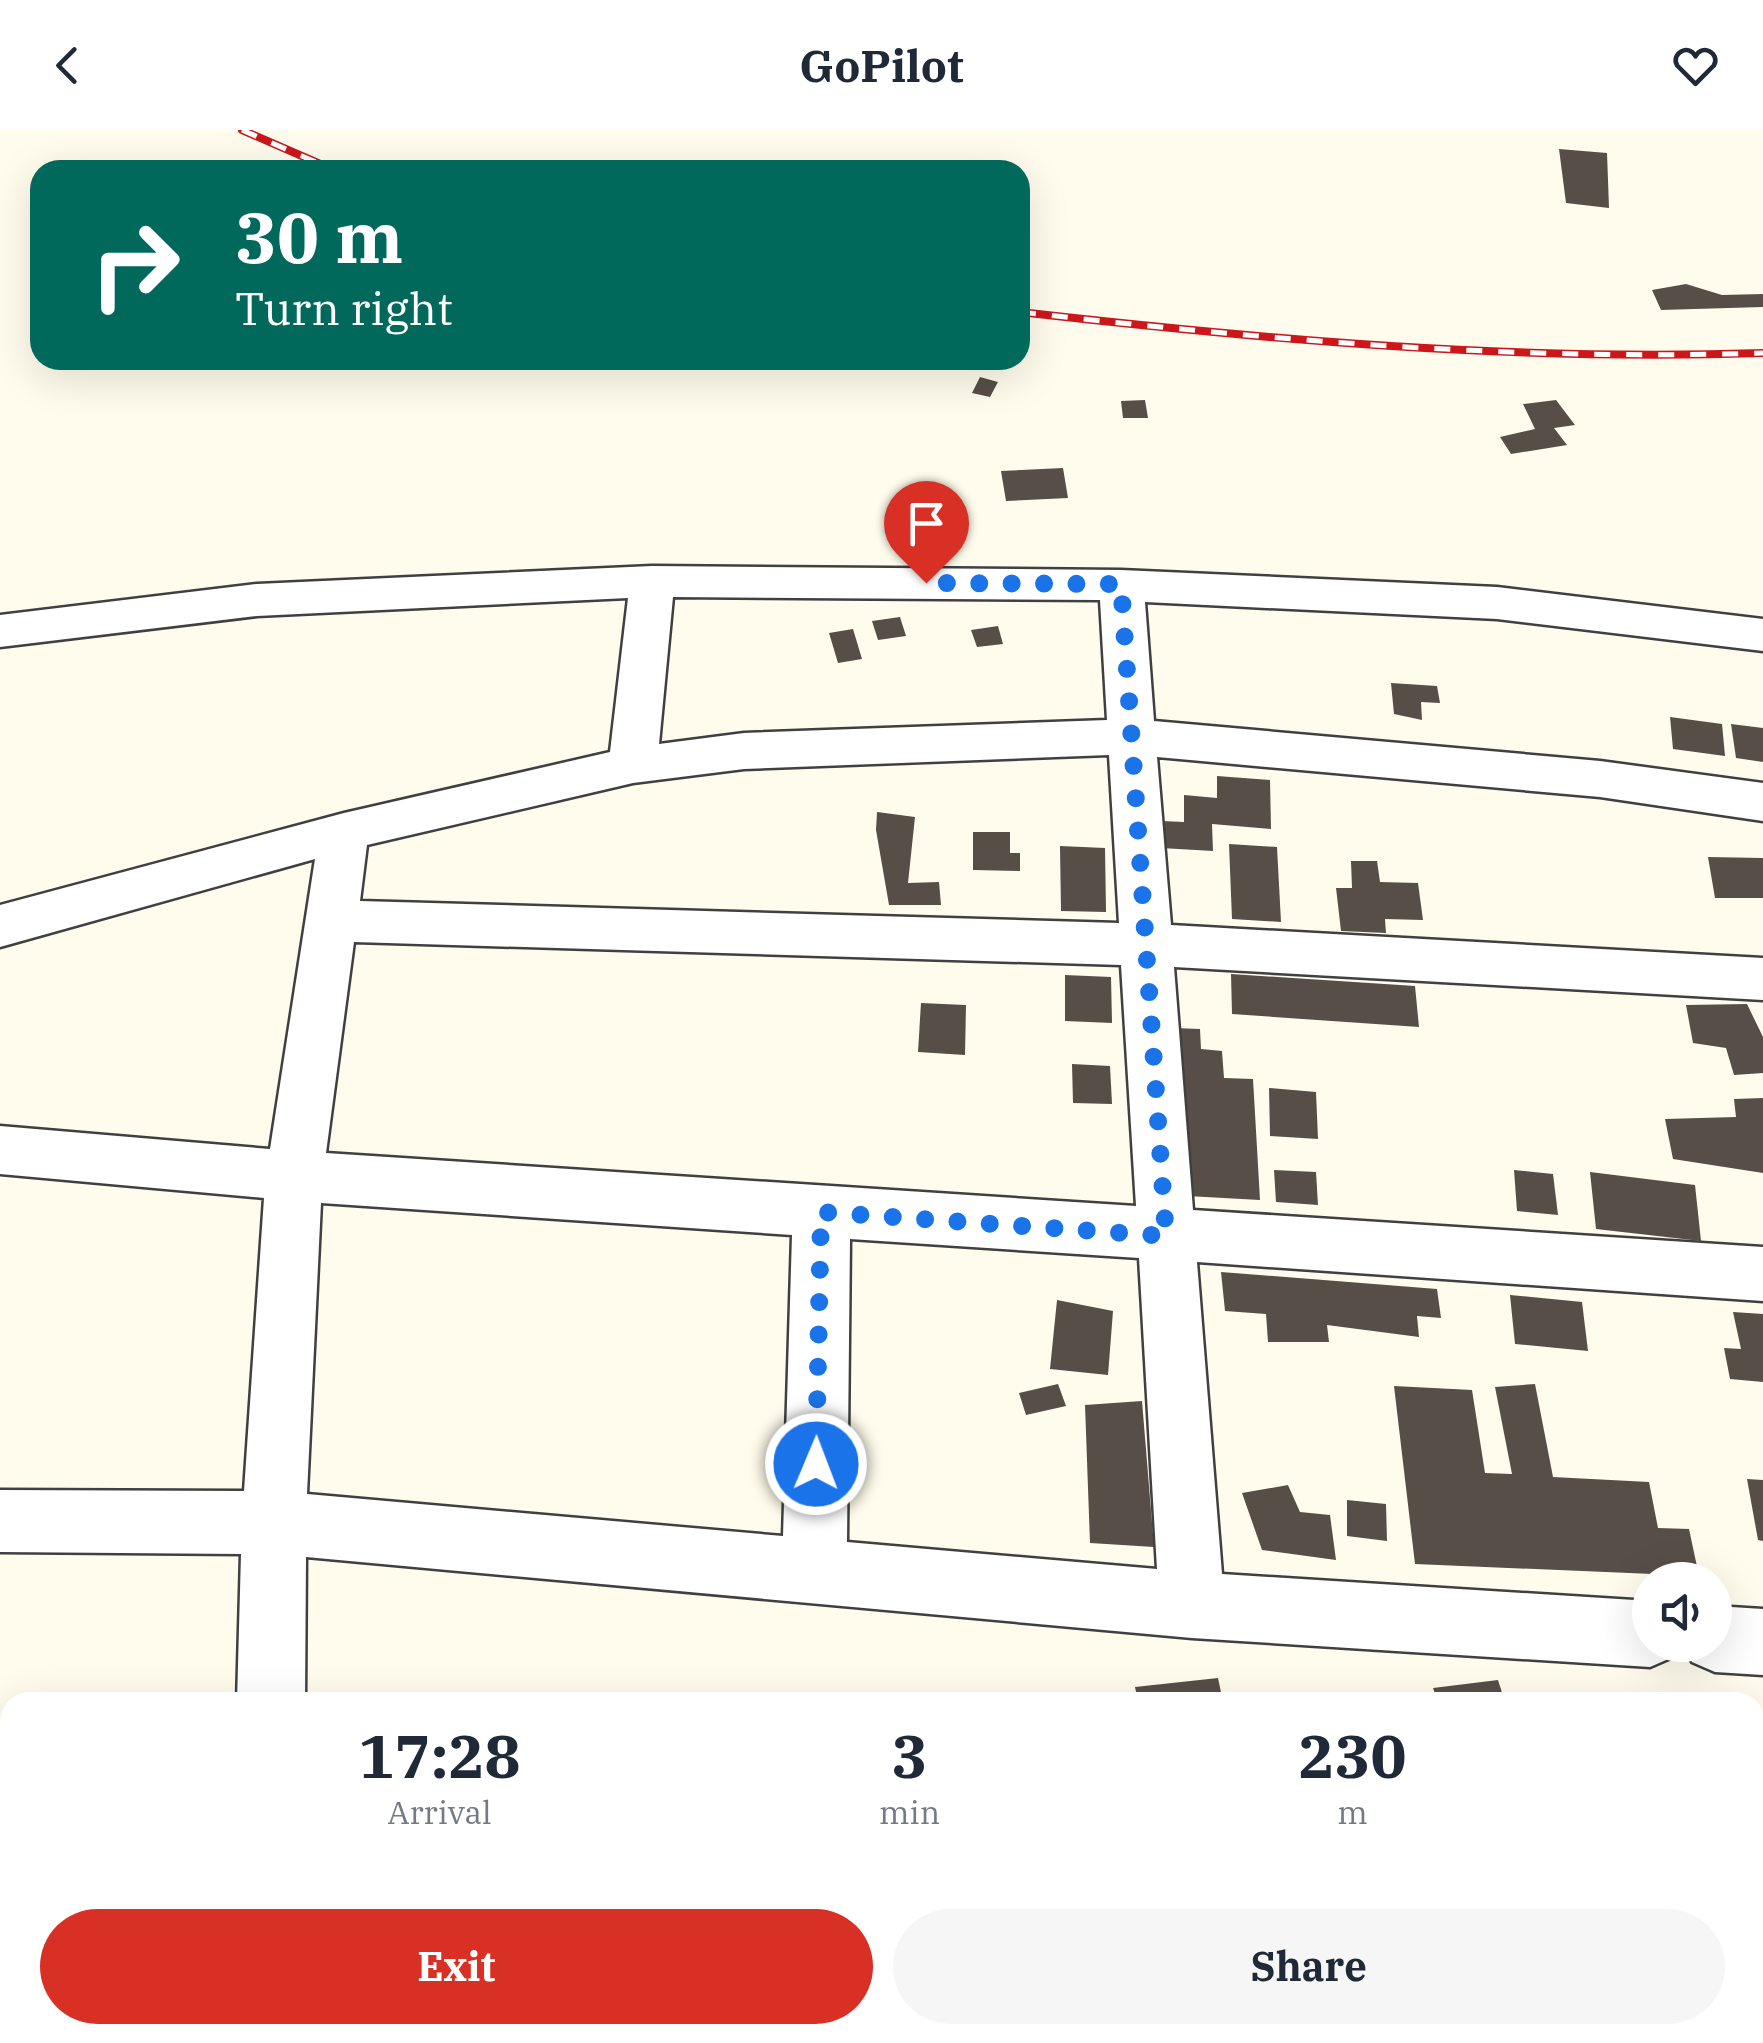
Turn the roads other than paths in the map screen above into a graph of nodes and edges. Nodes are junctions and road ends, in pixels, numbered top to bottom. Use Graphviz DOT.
graph roads {
  1 [pos="652,581"];
  2 [pos="1121,584"];
  3 [pos="0,631"];
  4 [pos="1763,635"];
  5 [pos="1132,738"];
  6 [pos="633,765"];
  7 [pos="1763,802"];
  8 [pos="344,832"];
  9 [pos="333,921"];
  10 [pos="0,926"];
  11 [pos="1146,945"];
  12 [pos="1763,979"];
  13 [pos="0,1150"];
  14 [pos="294,1176"];
  15 [pos="821,1212"];
  16 [pos="1166,1236"];
  17 [pos="1763,1274"];
  18 [pos="0,1520"];
  19 [pos="274,1523"];
  20 [pos="814,1573"];
  21 [pos="1192,1605"];
  22 [pos="1632,1633"];
  23 [pos="1732,1640"];
  24 [pos="1763,1642"];
  25 [pos="271,1692"];
  1 -- 2 [label="street"];
  1 -- 3 [label="street"];
  1 -- 6 [label="street"];
  2 -- 4 [label="street"];
  2 -- 5 [label="street"];
  5 -- 6 [label="street"];
  5 -- 7 [label="street"];
  5 -- 11 [label="street"];
  6 -- 8 [label="street"];
  8 -- 9 [label="street"];
  8 -- 10 [label="street"];
  9 -- 11 [label="street"];
  9 -- 14 [label="street"];
  11 -- 12 [label="street"];
  11 -- 16 [label="street"];
  13 -- 14 [label="street"];
  14 -- 15 [label="street"];
  14 -- 19 [label="street"];
  15 -- 16 [label="street"];
  15 -- 20 [label="street"];
  16 -- 17 [label="street"];
  16 -- 21 [label="street"];
  18 -- 19 [label="street"];
  19 -- 20 [label="street"];
  19 -- 25 [label="street"];
  20 -- 21 [label="street"];
  21 -- 22 [label="street"];
  23 -- 24 [label="street"];
}
